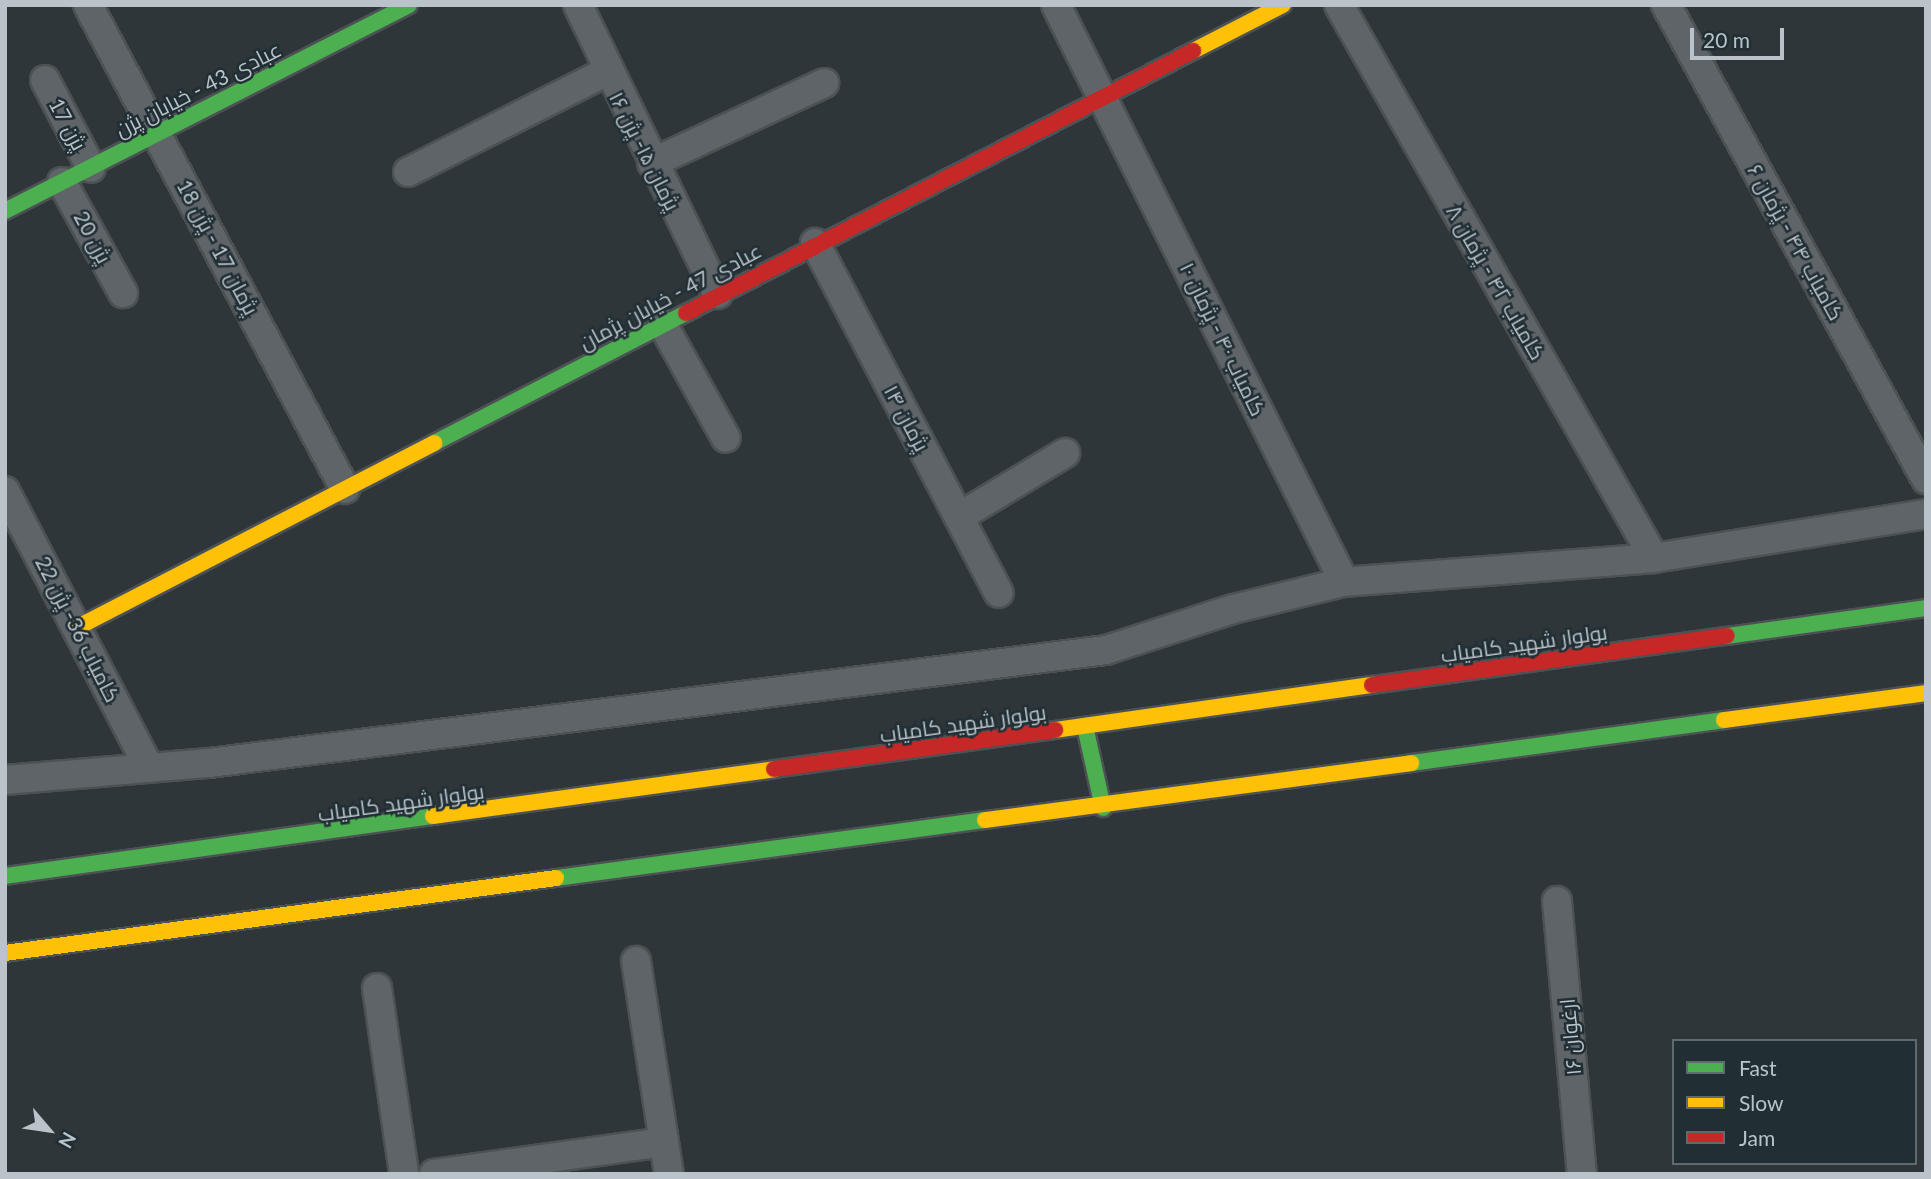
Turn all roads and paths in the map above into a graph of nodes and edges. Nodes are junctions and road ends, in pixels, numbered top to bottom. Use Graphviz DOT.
graph roads {
  1 [pos="88,5"];
  2 [pos="410,5"];
  3 [pos="578,5"];
  4 [pos="1056,5"];
  5 [pos="1283,5"];
  6 [pos="1339,5"];
  7 [pos="1666,5"];
  8 [pos="606,72"];
  9 [pos="45,80"];
  10 [pos="824,83"];
  11 [pos="1102,96"];
  12 [pos="158,133"];
  13 [pos="652,163"];
  14 [pos="91,168"];
  15 [pos="408,172"];
  16 [pos="62,182"];
  17 [pos="5,211"];
  18 [pos="815,243"];
  19 [pos="123,293"];
  20 [pos="718,294"];
  21 [pos="663,325"];
  22 [pos="726,438"];
  23 [pos="1065,453"];
  24 [pos="1926,479"];
  25 [pos="345,489"];
  26 [pos="5,491"];
  27 [pos="1926,514"];
  28 [pos="959,517"];
  29 [pos="16,535"];
  30 [pos="1654,558"];
  31 [pos="1344,582"];
  32 [pos="999,593"];
  33 [pos="1926,608"];
  34 [pos="78,627"];
  35 [pos="1926,693"];
  36 [pos="1085,726"];
  37 [pos="149,768"];
  38 [pos="5,780"];
  39 [pos="1102,808"];
  40 [pos="5,876"];
  41 [pos="1557,901"];
  42 [pos="5,953"];
  43 [pos="636,961"];
  44 [pos="377,988"];
  45 [pos="664,1142"];
  46 [pos="404,1174"];
  47 [pos="434,1174"];
  48 [pos="668,1174"];
  49 [pos="1582,1174"];
  1 -- 12 [label="street, پژمان 17 - پژن 18"];
  2 -- 12 [label="main road, عبادی 43 - خیابان پژن"];
  3 -- 8 [label="street, پژمان ۱۵- پژن ۱۶"];
  4 -- 11 [label="street, کامیاب ۴۰ - پژمان ۱۰"];
  5 -- 11 [label="main road, عبادی 47 - خیابان پژمان"];
  6 -- 30 [label="street, کامیاب ۴۲ - پژمان ۸"];
  7 -- 24 [label="street, کامیاب ۴۴ - پژمان ۶"];
  8 -- 13 [label="street, پژمان ۱۵- پژن ۱۶"];
  8 -- 15 [label="street"];
  9 -- 14 [label="street, پژن 17"];
  10 -- 13 [label="street"];
  11 -- 18 [label="main road, عبادی 47 - خیابان پژمان"];
  11 -- 31 [label="street, کامیاب ۴۰ - پژمان ۱۰"];
  12 -- 14 [label="main road, عبادی 43 - خیابان پژن"];
  12 -- 25 [label="street, پژمان 17 - پژن 18"];
  13 -- 20 [label="street, پژمان ۱۵- پژن ۱۶"];
  14 -- 16 [label="main road, عبادی 43 - خیابان پژن"];
  16 -- 17 [label="main road, عبادی 43 - خیابان پژن"];
  16 -- 19 [label="street, پژن 20"];
  18 -- 20 [label="main road, عبادی 47 - خیابان پژمان"];
  18 -- 28 [label="street, پژمان ۱۴"];
  20 -- 21 [label="main road, عبادی 47 - خیابان پژمان"];
  21 -- 22 [label="street"];
  21 -- 25 [label="main road, عبادی 47 - خیابان پژمان"];
  23 -- 28 [label="street"];
  25 -- 34 [label="main road, عبادی 47 - خیابان پژمان"];
  26 -- 29 [label="street, کامیاب 36- پژن 22"];
  27 -- 30 [label="street"];
  28 -- 32 [label="street, پژمان ۱۴"];
  29 -- 34 [label="street, کامیاب 36- پژن 22"];
  30 -- 31 [label="street"];
  31 -- 37 [label="street"];
  33 -- 36 [label="main road, بولوار شهید کامیاب"];
  34 -- 37 [label="street, کامیاب 36- پژن 22"];
  35 -- 39 [label="main road"];
  36 -- 39 [label="main road"];
  36 -- 40 [label="main road, بولوار شهید کامیاب"];
  37 -- 38 [label="street"];
  39 -- 42 [label="main road"];
  41 -- 49 [label="street, ارغوان ۱۶"];
  43 -- 45 [label="street"];
  44 -- 46 [label="street"];
  45 -- 47 [label="street"];
  45 -- 48 [label="street"];
}
